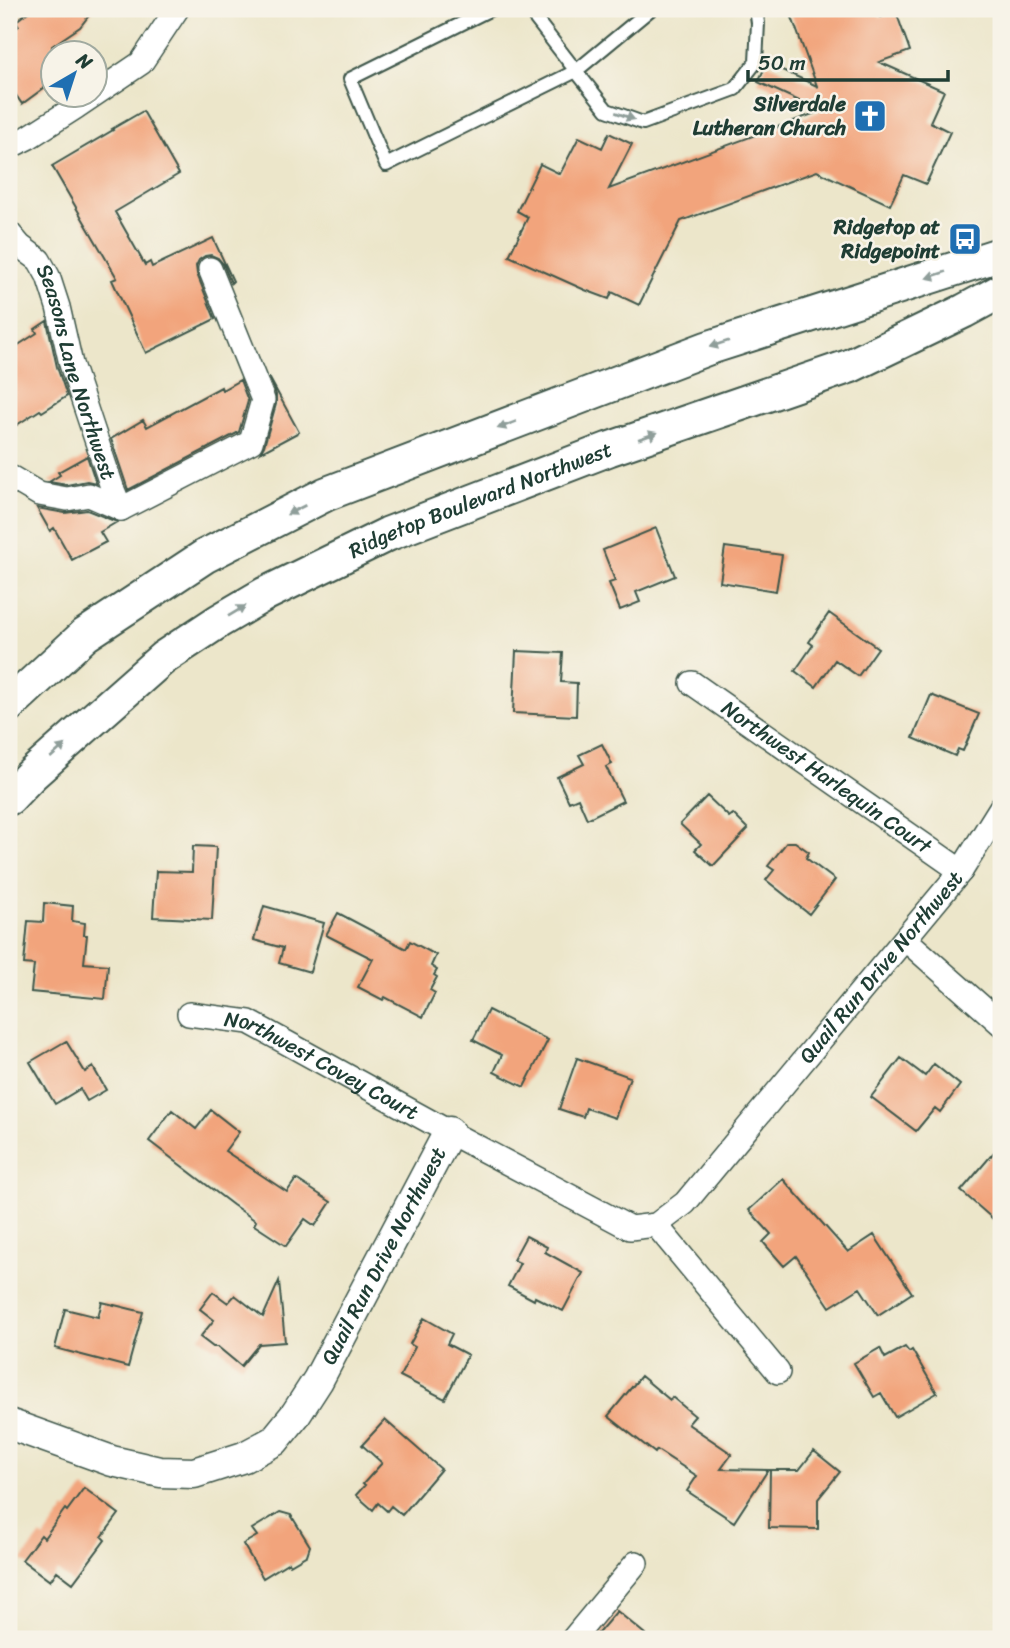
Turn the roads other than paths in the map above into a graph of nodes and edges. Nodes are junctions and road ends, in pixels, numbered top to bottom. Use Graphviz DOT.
graph roads {
  1 [pos="177,9"];
  2 [pos="491,9"];
  3 [pos="528,9"];
  4 [pos="651,9"];
  5 [pos="756,9"];
  6 [pos="576,71"];
  7 [pos="9,148"];
  8 [pos="14,240"];
  9 [pos="1001,254"];
  10 [pos="210,269"];
  11 [pos="1001,290"];
  12 [pos="12,478"];
  13 [pos="121,509"];
  14 [pos="692,683"];
  15 [pos="9,705"];
  16 [pos="9,798"];
  17 [pos="1001,807"];
  18 [pos="961,871"];
  19 [pos="905,939"];
  20 [pos="189,1014"];
  21 [pos="1001,1024"];
  22 [pos="449,1132"];
  23 [pos="656,1225"];
  24 [pos="778,1372"];
  25 [pos="9,1424"];
  26 [pos="636,1563"];
  27 [pos="573,1639"];
  1 -- 7 [label="street"];
  2 -- 6 [label="lane"];
  3 -- 6 [label="lane"];
  4 -- 6 [label="lane"];
  6 -- 5 [label="lane, one-way"];
  8 -- 13 [label="street, Seasons Lane Northwest"];
  9 -- 15 [label="main road, one-way"];
  10 -- 13 [label="street"];
  16 -- 11 [label="main road, Ridgetop Boulevard Northwest, one-way"];
  12 -- 13 [label="street"];
  14 -- 18 [label="street, Northwest Harlequin Court"];
  17 -- 18 [label="street, Quail Run Drive Northwest"];
  18 -- 19 [label="street, Quail Run Drive Northwest"];
  19 -- 21 [label="street"];
  19 -- 23 [label="street, Quail Run Drive Northwest"];
  20 -- 22 [label="street, Northwest Covey Court"];
  22 -- 23 [label="street, Quail Run Drive Northwest"];
  22 -- 25 [label="street, Quail Run Drive Northwest"];
  23 -- 24 [label="street"];
  26 -- 27 [label="street"];
}
